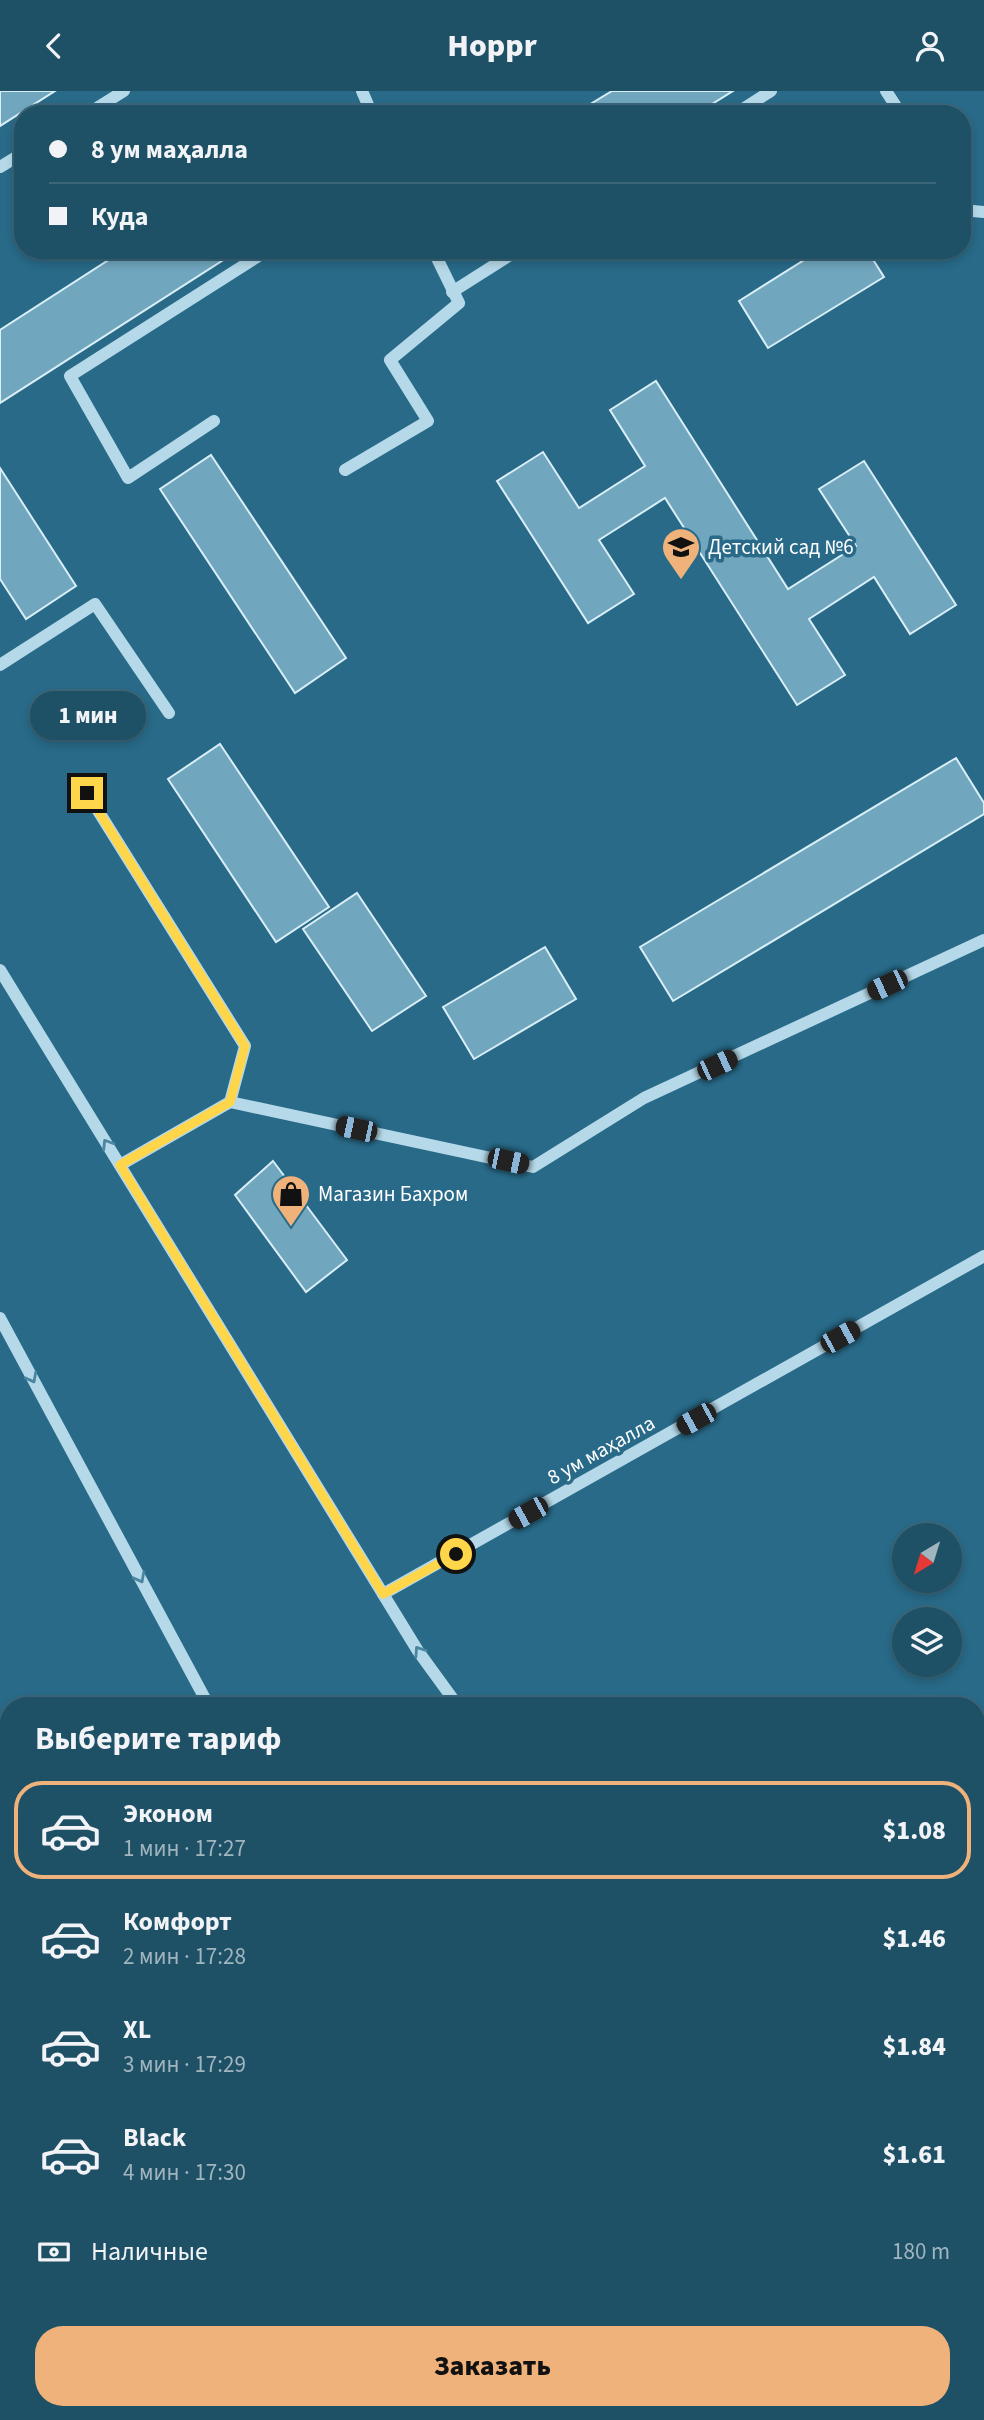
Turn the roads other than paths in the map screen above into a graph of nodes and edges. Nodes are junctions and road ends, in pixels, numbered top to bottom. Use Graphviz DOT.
graph roads {
  1 [pos="124,91"];
  2 [pos="771,91"];
  3 [pos="101,105"];
  4 [pos="749,105"];
  5 [pos="254,259"];
  6 [pos="437,259"];
  7 [pos="504,259"];
  8 [pos="452,292"];
  9 [pos="214,421"];
  10 [pos="345,470"];
  11 [pos="0,665"];
  12 [pos="169,713"];
  13 [pos="87,793"];
  14 [pos="984,940"];
  15 [pos="0,971"];
  16 [pos="230,1102"];
  17 [pos="120,1165"];
  18 [pos="984,1256"];
  19 [pos="0,1318"];
  20 [pos="383,1594"];
  21 [pos="204,1697"];
  22 [pos="451,1697"];
  1 -- 3 [label="street"];
  2 -- 4 [label="street"];
  5 -- 9 [label="street"];
  6 -- 8 [label="street"];
  7 -- 8 [label="street"];
  8 -- 10 [label="street"];
  11 -- 12 [label="street"];
  13 -- 16 [label="street"];
  14 -- 16 [label="street"];
  17 -- 15 [label="street, one-way"];
  16 -- 17 [label="street"];
  17 -- 20 [label="street"];
  18 -- 20 [label="street, 8 ум маҳалла"];
  19 -- 21 [label="street, one-way"];
  22 -- 20 [label="street, one-way"];
}
